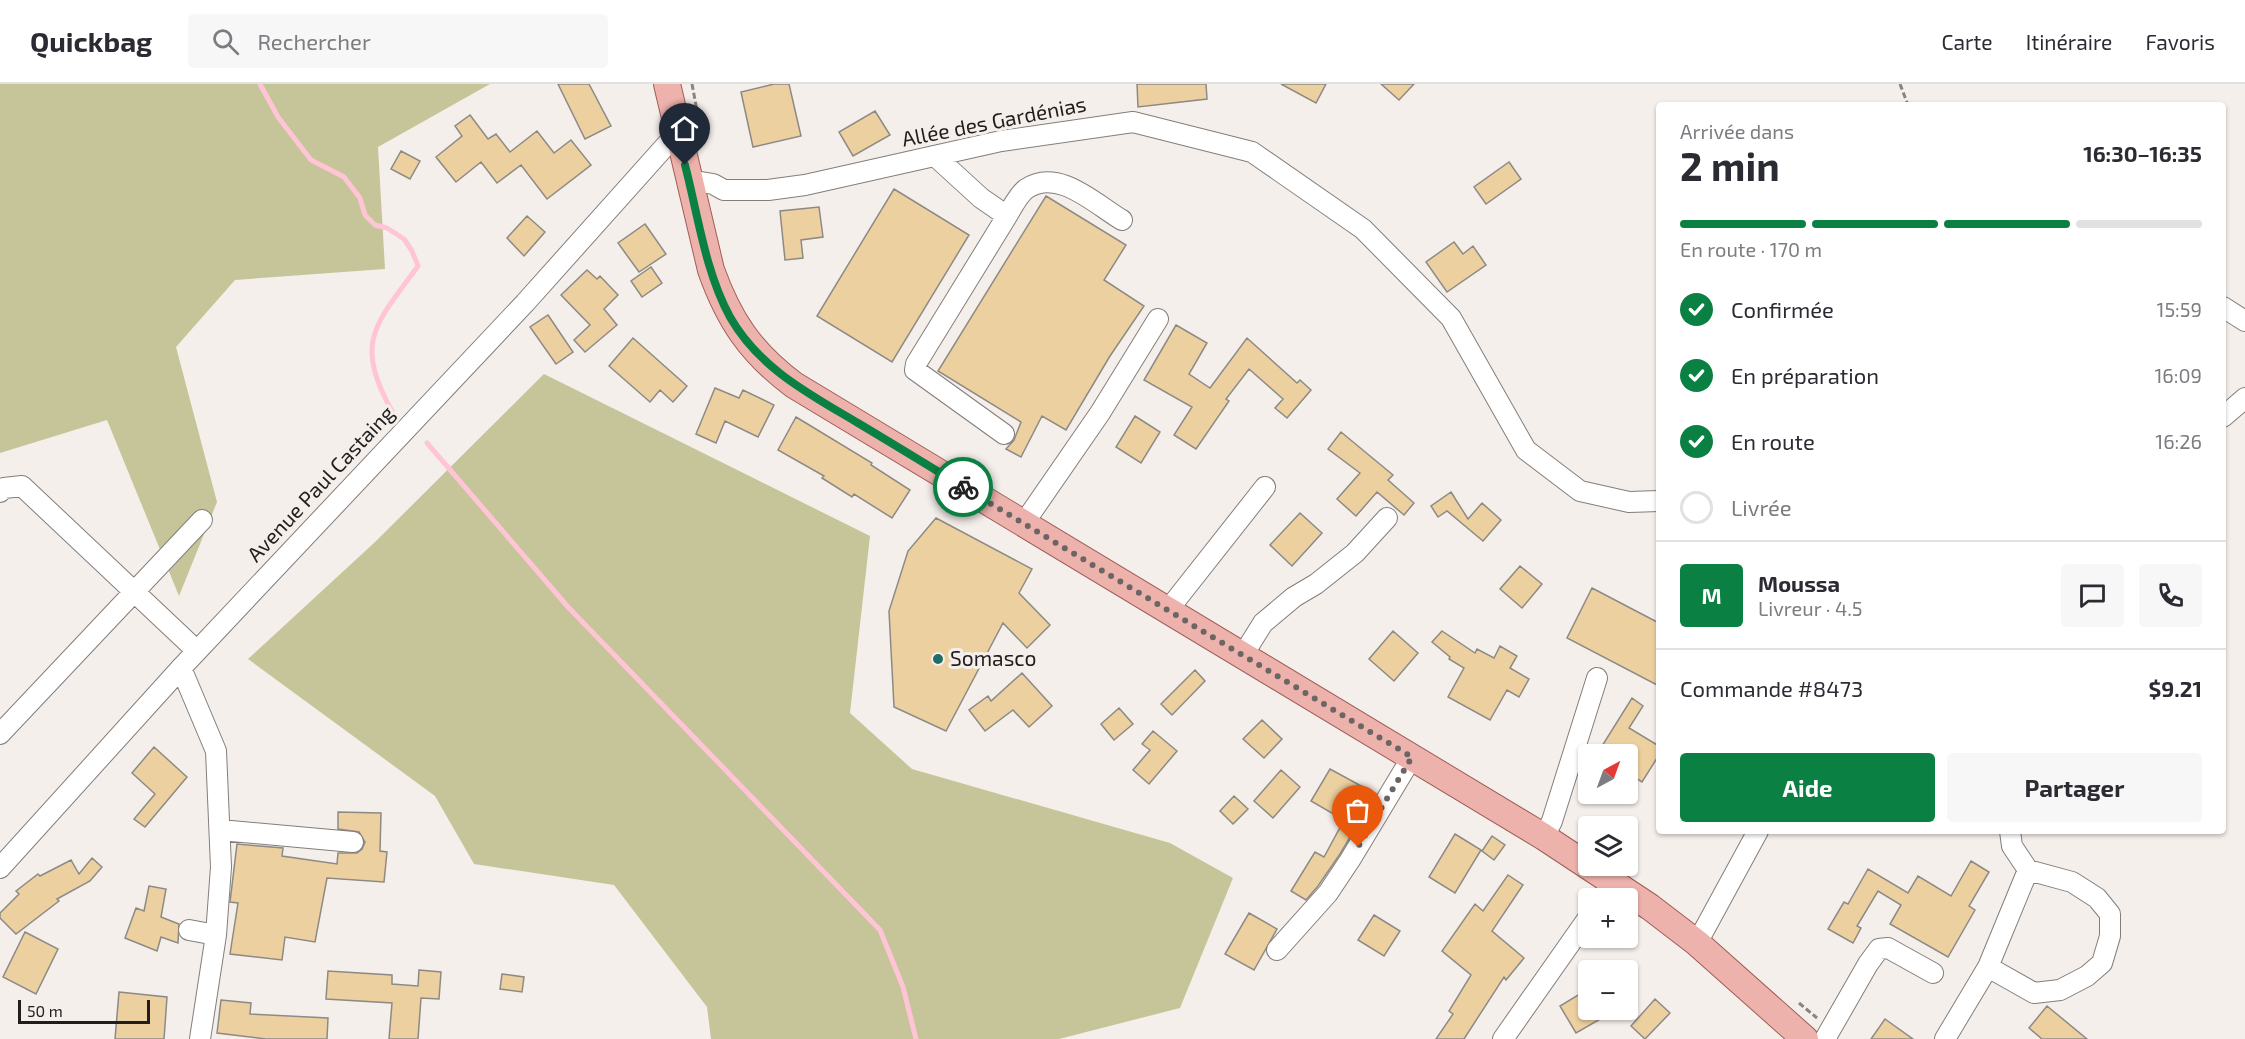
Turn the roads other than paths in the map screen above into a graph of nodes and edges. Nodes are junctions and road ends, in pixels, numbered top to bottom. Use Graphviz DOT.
graph roads {
  1 [pos="667,84"];
  2 [pos="677,133"];
  3 [pos="935,156"];
  4 [pos="689,180"];
  5 [pos="1007,216"];
  6 [pos="1122,220"];
  7 [pos="2226,309"];
  8 [pos="1158,319"];
  9 [pos="2245,321"];
  10 [pos="2245,398"];
  11 [pos="2226,414"];
  12 [pos="1004,434"];
  13 [pos="1265,487"];
  14 [pos="0,492"];
  15 [pos="1656,501"];
  16 [pos="1388,518"];
  17 [pos="202,520"];
  18 [pos="1024,523"];
  19 [pos="134,592"];
  20 [pos="1168,610"];
  21 [pos="197,651"];
  22 [pos="1243,655"];
  23 [pos="181,668"];
  24 [pos="1597,678"];
  25 [pos="0,734"];
  26 [pos="1412,757"];
  27 [pos="220,830"];
  28 [pos="1756,834"];
  29 [pos="2011,834"];
  30 [pos="1544,837"];
  31 [pos="353,842"];
  32 [pos="0,868"];
  33 [pos="2028,870"];
  34 [pos="1606,888"];
  35 [pos="1638,908"];
  36 [pos="189,930"];
  37 [pos="1578,932"];
  38 [pos="216,936"];
  39 [pos="1697,943"];
  40 [pos="1276,950"];
  41 [pos="1988,967"];
  42 [pos="1933,973"];
  43 [pos="200,1039"];
  44 [pos="1503,1039"];
  45 [pos="1805,1039"];
  46 [pos="1826,1039"];
  47 [pos="1945,1039"];
  1 -- 2 [label="main road"];
  2 -- 4 [label="main road"];
  2 -- 21 [label="street, Avenue Paul Castaing"];
  3 -- 4 [label="street, Allée des Gardénias"];
  3 -- 5 [label="street"];
  3 -- 15 [label="street, Allée des Gardénias"];
  4 -- 18 [label="main road"];
  5 -- 6 [label="street"];
  5 -- 12 [label="street"];
  7 -- 9 [label="street"];
  8 -- 18 [label="street"];
  10 -- 11 [label="street"];
  13 -- 20 [label="street"];
  14 -- 19 [label="street"];
  16 -- 22 [label="street"];
  17 -- 19 [label="street"];
  18 -- 20 [label="main road"];
  19 -- 21 [label="street"];
  19 -- 25 [label="street"];
  20 -- 22 [label="main road"];
  21 -- 23 [label="street, Avenue Paul Castaing"];
  22 -- 26 [label="main road"];
  23 -- 27 [label="street"];
  23 -- 32 [label="street, Avenue Paul Castaing"];
  24 -- 30 [label="street"];
  26 -- 30 [label="main road"];
  26 -- 40 [label="street"];
  27 -- 31 [label="street"];
  27 -- 38 [label="street"];
  28 -- 39 [label="street"];
  29 -- 33 [label="street"];
  30 -- 34 [label="main road"];
  33 -- 41 [label="street"];
  33 -- 41 [label="street"];
  35 -- 39 [label="main road"];
  36 -- 38 [label="street"];
  37 -- 44 [label="street"];
  38 -- 43 [label="street"];
  39 -- 45 [label="main road"];
  41 -- 47 [label="street"];
  42 -- 46 [label="street"];
}
